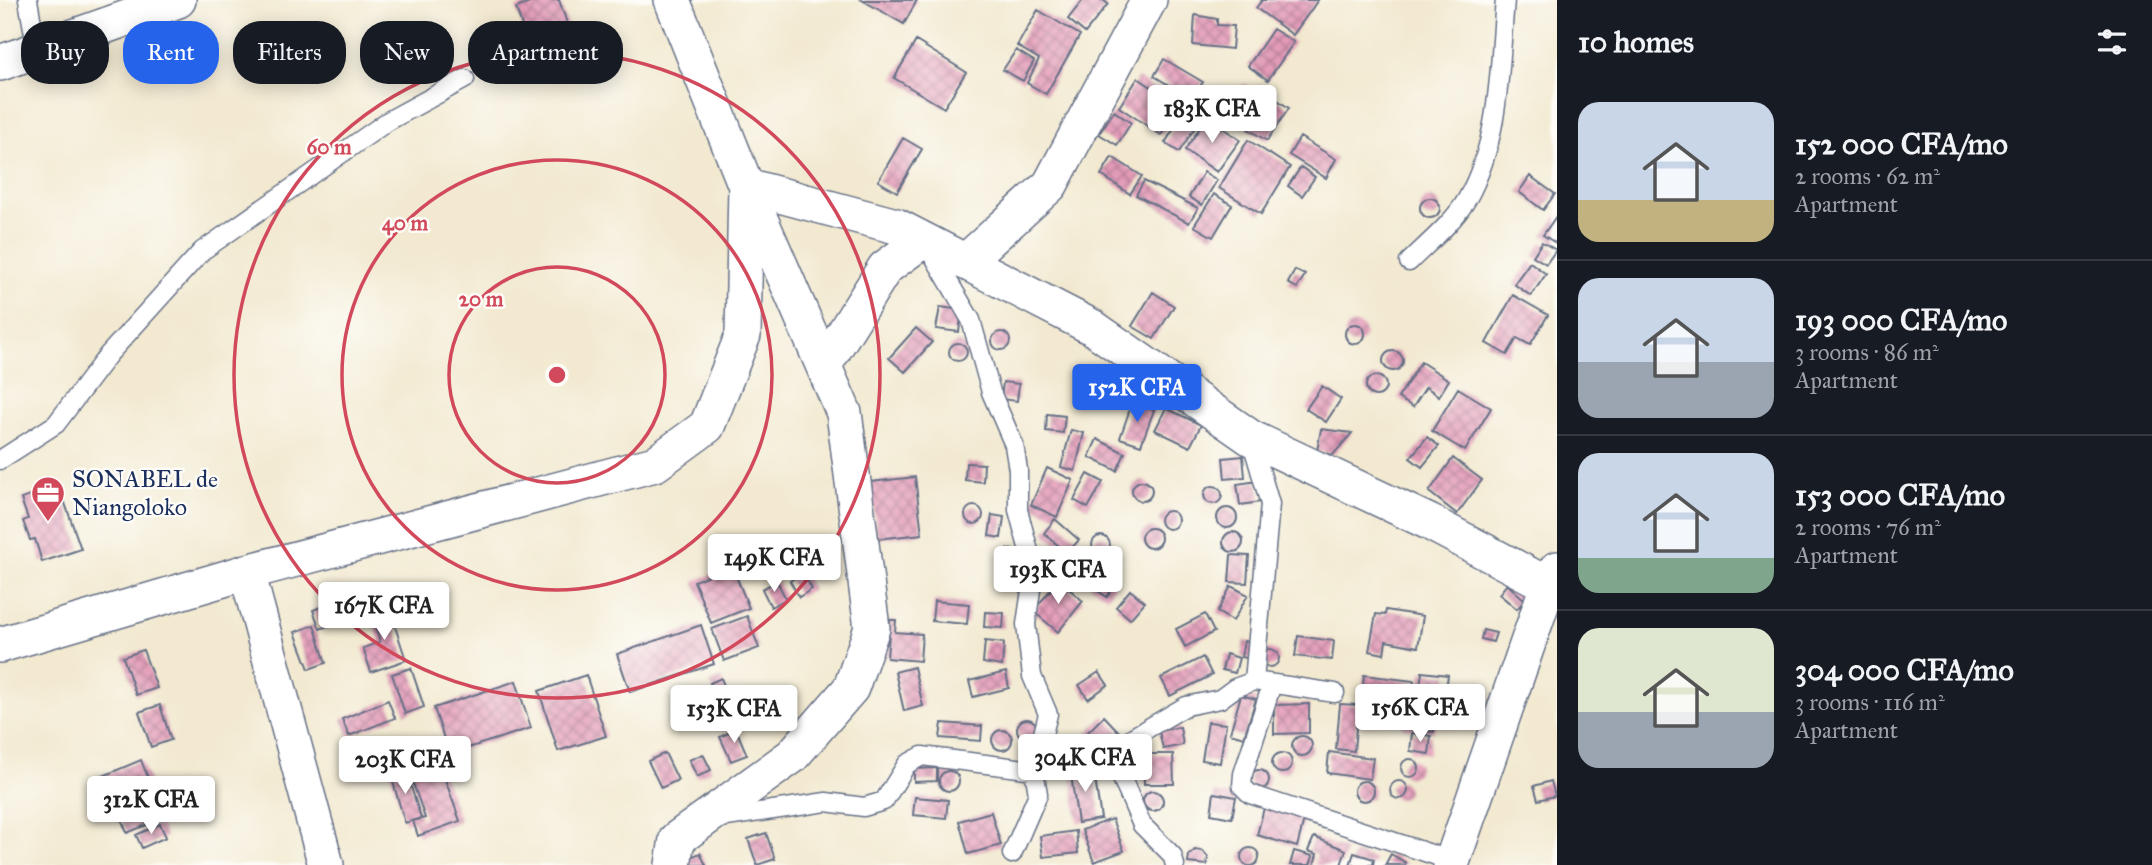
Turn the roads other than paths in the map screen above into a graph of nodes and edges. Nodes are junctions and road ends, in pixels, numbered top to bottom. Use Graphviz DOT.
graph roads {
  1 [pos="28,0"];
  2 [pos="178,0"];
  3 [pos="672,0"];
  4 [pos="1149,0"];
  5 [pos="1504,0"];
  6 [pos="32,21"];
  7 [pos="109,25"];
  8 [pos="21,57"];
  9 [pos="0,63"];
  10 [pos="465,79"];
  11 [pos="746,186"];
  12 [pos="923,240"];
  13 [pos="965,262"];
  14 [pos="1409,262"];
  15 [pos="824,365"];
  16 [pos="1251,438"];
  17 [pos="0,460"];
  18 [pos="247,572"];
  19 [pos="1554,581"];
  20 [pos="0,645"];
  21 [pos="1263,683"];
  22 [pos="1335,693"];
  23 [pos="1034,770"];
  24 [pos="702,820"];
  25 [pos="1012,854"];
  26 [pos="1452,863"];
  27 [pos="326,865"];
  28 [pos="673,865"];
  29 [pos="1175,865"];
  1 -- 6 [label="lane"];
  2 -- 7 [label="street"];
  3 -- 11 [label="street"];
  4 -- 13 [label="street"];
  5 -- 14 [label="lane"];
  8 -- 9 [label="street"];
  10 -- 17 [label="lane"];
  11 -- 12 [label="street"];
  11 -- 15 [label="street"];
  11 -- 18 [label="street"];
  12 -- 13 [label="street"];
  12 -- 15 [label="street"];
  12 -- 23 [label="lane"];
  13 -- 16 [label="street"];
  15 -- 24 [label="street"];
  16 -- 19 [label="street"];
  16 -- 21 [label="lane"];
  18 -- 20 [label="street"];
  18 -- 27 [label="street"];
  19 -- 26 [label="street"];
  21 -- 22 [label="lane"];
  21 -- 26 [label="lane"];
  21 -- 29 [label="lane"];
  23 -- 24 [label="lane"];
  23 -- 25 [label="lane"];
  24 -- 28 [label="street"];
}
